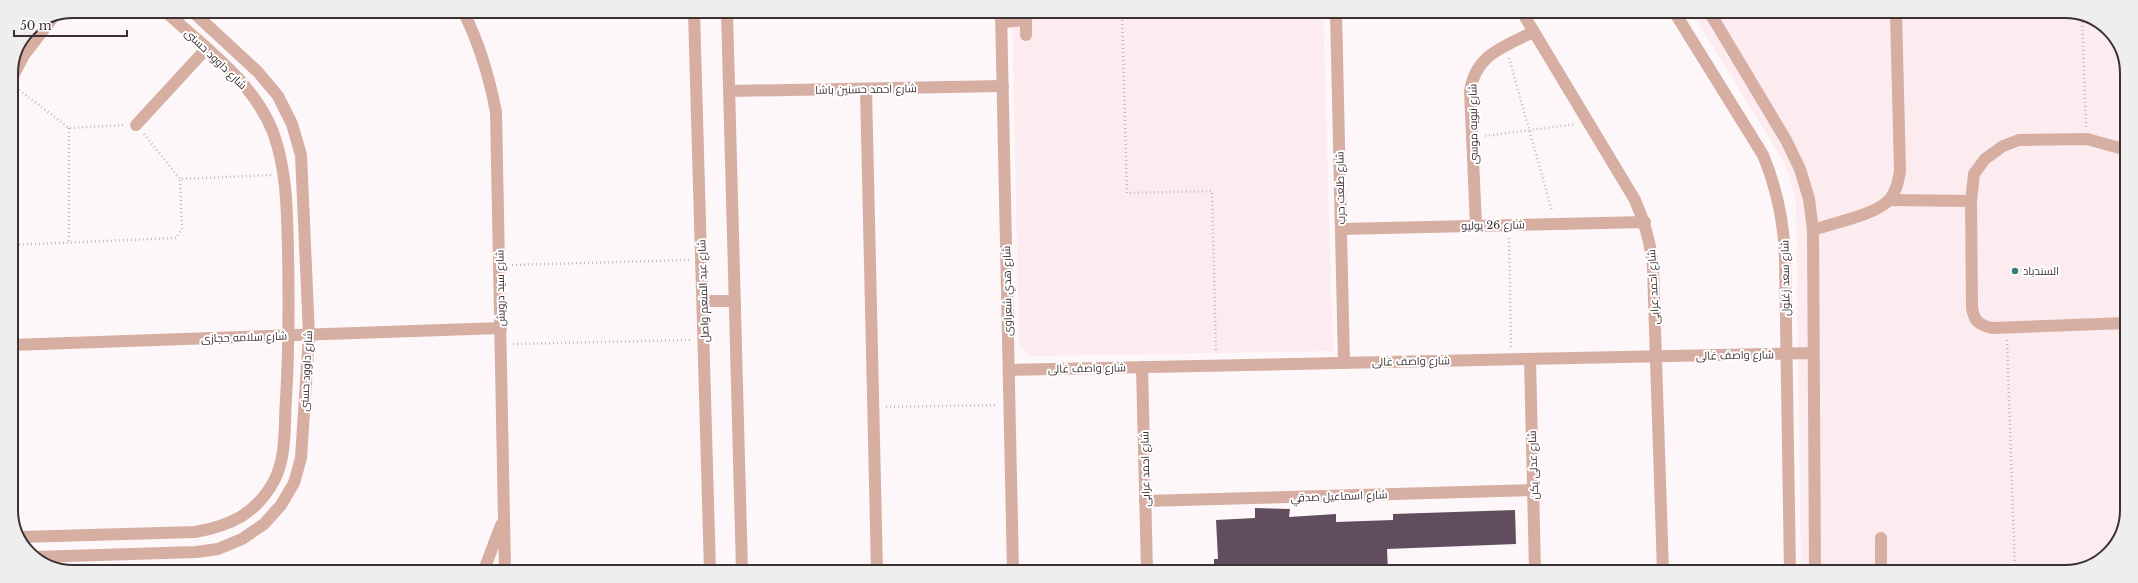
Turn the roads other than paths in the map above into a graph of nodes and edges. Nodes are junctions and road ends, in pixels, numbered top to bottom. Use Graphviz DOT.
graph roads {
  1 [pos="173,18"];
  2 [pos="200,18"];
  3 [pos="466,18"];
  4 [pos="694,18"];
  5 [pos="727,18"];
  6 [pos="1001,18"];
  7 [pos="1026,18"];
  8 [pos="1336,18"];
  9 [pos="1525,18"];
  10 [pos="1678,18"];
  11 [pos="1713,18"];
  12 [pos="1896,18"];
  13 [pos="48,24"];
  14 [pos="1533,32"];
  15 [pos="1026,36"];
  16 [pos="206,49"];
  17 [pos="18,72"];
  18 [pos="1003,86"];
  19 [pos="866,89"];
  20 [pos="729,92"];
  21 [pos="136,124"];
  22 [pos="2120,148"];
  23 [pos="1889,200"];
  24 [pos="1971,201"];
  25 [pos="1645,222"];
  26 [pos="1476,226"];
  27 [pos="1341,229"];
  28 [pos="1813,230"];
  29 [pos="703,301"];
  30 [pos="735,301"];
  31 [pos="2120,322"];
  32 [pos="501,328"];
  33 [pos="308,335"];
  34 [pos="290,336"];
  35 [pos="18,345"];
  36 [pos="1814,353"];
  37 [pos="1786,354"];
  38 [pos="1656,356"];
  39 [pos="1530,359"];
  40 [pos="1344,363"];
  41 [pos="1142,367"];
  42 [pos="1009,370"];
  43 [pos="1533,490"];
  44 [pos="1145,501"];
  45 [pos="504,516"];
  46 [pos="25,537"];
  47 [pos="1881,538"];
  48 [pos="42,556"];
  49 [pos="486,565"];
  50 [pos="505,565"];
  51 [pos="710,565"];
  52 [pos="742,565"];
  53 [pos="877,565"];
  54 [pos="1013,565"];
  55 [pos="1147,565"];
  56 [pos="1535,565"];
  57 [pos="1663,565"];
  58 [pos="1790,565"];
  59 [pos="1815,565"];
  60 [pos="1881,565"];
  1 -- 16 [label="street, شارع داوود حسنى"];
  2 -- 33 [label="street, شارع داوود حسنى"];
  3 -- 32 [label="street, شارع سيد درويش"];
  4 -- 29 [label="street, شارع عبد المنعم واصل"];
  5 -- 20 [label="street"];
  6 -- 18 [label="street, شارع هدي شعراوى"];
  7 -- 15 [label="street"];
  8 -- 27 [label="street, شارع طلعت حرب"];
  9 -- 14 [label="street, شارع احمد عرابى"];
  10 -- 37 [label="street, شارع سعد زغلول"];
  11 -- 28 [label="street"];
  12 -- 23 [label="street"];
  13 -- 17 [label="street"];
  14 -- 25 [label="street, شارع احمد عرابى"];
  14 -- 26 [label="street, شارع نبويه موسى"];
  16 -- 21 [label="street"];
  16 -- 34 [label="street, شارع داوود حسنى"];
  18 -- 19 [label="street, شارع احمد حسنين باشا"];
  18 -- 42 [label="street, شارع هدي شعراوى"];
  19 -- 20 [label="street, شارع احمد حسنين باشا"];
  19 -- 53 [label="street"];
  20 -- 30 [label="street"];
  22 -- 24 [label="street"];
  23 -- 24 [label="street"];
  23 -- 28 [label="street"];
  24 -- 31 [label="street"];
  25 -- 26 [label="street, شارع 26 يوليو"];
  25 -- 38 [label="street, شارع احمد عرابى"];
  26 -- 27 [label="street, شارع 26 يوليو"];
  27 -- 40 [label="street, شارع طلعت حرب"];
  28 -- 36 [label="street"];
  29 -- 30 [label="street"];
  29 -- 51 [label="street, شارع عبد المنعم واصل"];
  30 -- 52 [label="street"];
  32 -- 33 [label="street, شارع سلامه حجازى"];
  32 -- 45 [label="street, شارع سيد درويش"];
  33 -- 34 [label="street, شارع سلامه حجازى"];
  33 -- 48 [label="street, شارع داوود حسنى"];
  34 -- 35 [label="street, شارع سلامه حجازى"];
  34 -- 46 [label="street, شارع داوود حسنى"];
  36 -- 37 [label="street, شارع واصف غالى"];
  36 -- 59 [label="street"];
  37 -- 38 [label="street, شارع واصف غالى"];
  37 -- 58 [label="street, شارع سعد زغلول"];
  38 -- 39 [label="street, شارع واصف غالى"];
  38 -- 57 [label="street, شارع احمد عرابى"];
  39 -- 40 [label="street, شارع واصف غالى"];
  39 -- 43 [label="street, شارع عدلى يكن"];
  40 -- 41 [label="street, شارع واصف غالى"];
  41 -- 42 [label="street, شارع واصف غالى"];
  41 -- 44 [label="street, شارع احمد عرابى"];
  42 -- 54 [label="street, شارع هدي شعراوى"];
  43 -- 44 [label="street, شارع اسماعيل صدقي"];
  43 -- 56 [label="street, شارع عدلى يكن"];
  44 -- 55 [label="street, شارع احمد عرابى"];
  45 -- 49 [label="street"];
  45 -- 50 [label="street, شارع سيد درويش"];
  47 -- 60 [label="street"];
}
